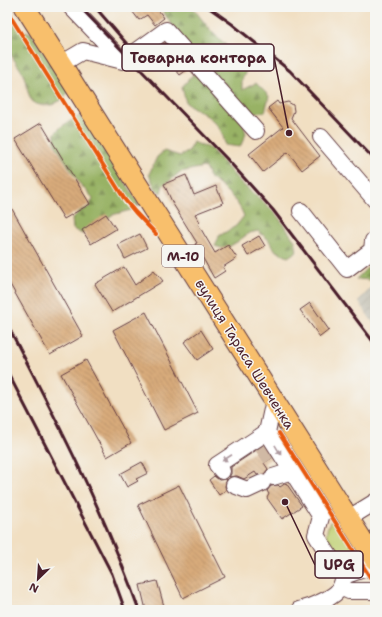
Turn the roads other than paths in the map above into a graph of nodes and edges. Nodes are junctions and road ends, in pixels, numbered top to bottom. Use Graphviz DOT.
graph roads {
  1 [pos="25,7"];
  2 [pos="71,7"];
  3 [pos="123,61"];
  4 [pos="60,64"];
  5 [pos="256,132"];
  6 [pos="321,136"];
  7 [pos="375,200"];
  8 [pos="301,211"];
  9 [pos="375,240"];
  10 [pos="274,400"];
  11 [pos="262,439"];
  12 [pos="271,459"];
  13 [pos="222,471"];
  14 [pos="277,476"];
  15 [pos="234,485"];
  16 [pos="375,502"];
  17 [pos="349,518"];
  18 [pos="375,560"];
  19 [pos="375,565"];
  20 [pos="342,582"];
  21 [pos="375,591"];
  22 [pos="299,610"];
  1 -- 4 [label="main road, вулиця Тараса Шевченка / М-10"];
  2 -- 3 [label="lane"];
  3 -- 4 [label="lane"];
  3 -- 5 [label="lane"];
  4 -- 10 [label="main road, вулиця Тараса Шевченка / М-10"];
  6 -- 7 [label="lane"];
  8 -- 9 [label="lane"];
  10 -- 11 [label="lane"];
  10 -- 17 [label="main road, вулиця Тараса Шевченка / М-10"];
  11 -- 13 [label="lane, one-way"];
  11 -- 14 [label="lane, one-way"];
  12 -- 14 [label="lane"];
  14 -- 15 [label="lane"];
  14 -- 20 [label="lane"];
  16 -- 17 [label="lane"];
  17 -- 18 [label="main road, вулиця Тараса Шевченка / М-10"];
  19 -- 20 [label="lane"];
  20 -- 21 [label="lane"];
  20 -- 22 [label="lane"];
}
